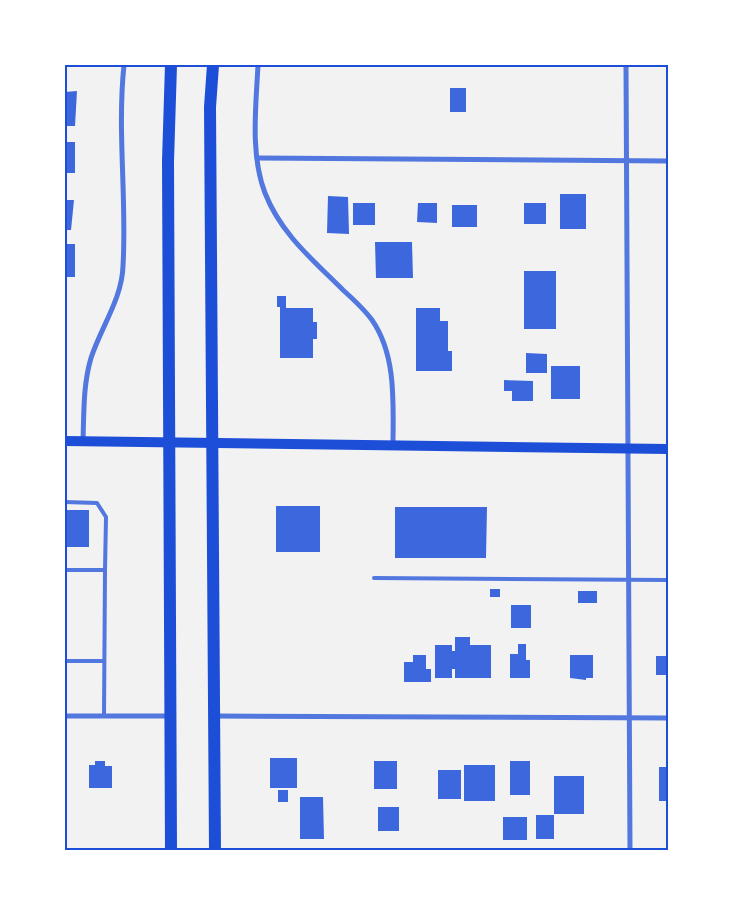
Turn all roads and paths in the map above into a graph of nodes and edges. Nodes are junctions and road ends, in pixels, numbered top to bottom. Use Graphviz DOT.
graph roads {
  1 [pos="124,65"];
  2 [pos="171,65"];
  3 [pos="213,65"];
  4 [pos="258,65"];
  5 [pos="626,65"];
  6 [pos="257,158"];
  7 [pos="627,161"];
  8 [pos="668,161"];
  9 [pos="65,441"];
  10 [pos="83,442"];
  11 [pos="169,443"];
  12 [pos="212,443"];
  13 [pos="394,446"];
  14 [pos="628,448"];
  15 [pos="668,449"];
  16 [pos="65,502"];
  17 [pos="65,570"];
  18 [pos="105,570"];
  19 [pos="374,578"];
  20 [pos="629,580"];
  21 [pos="668,580"];
  22 [pos="65,662"];
  23 [pos="104,662"];
  24 [pos="65,716"];
  25 [pos="104,716"];
  26 [pos="171,716"];
  27 [pos="214,716"];
  28 [pos="629,718"];
  29 [pos="668,718"];
  30 [pos="171,850"];
  31 [pos="215,850"];
  32 [pos="277,850"];
  33 [pos="630,850"];
  1 -- 10 [label="street"];
  2 -- 11 [label="main road"];
  3 -- 12 [label="main road"];
  4 -- 6 [label="street"];
  5 -- 7 [label="street"];
  6 -- 7 [label="street"];
  6 -- 13 [label="street"];
  7 -- 8 [label="street"];
  7 -- 14 [label="street"];
  9 -- 10 [label="main road"];
  10 -- 11 [label="main road"];
  11 -- 12 [label="main road"];
  11 -- 26 [label="main road"];
  12 -- 13 [label="main road"];
  12 -- 27 [label="main road"];
  13 -- 14 [label="main road"];
  14 -- 15 [label="main road"];
  14 -- 20 [label="street"];
  16 -- 18 [label="lane"];
  17 -- 18 [label="lane"];
  18 -- 23 [label="lane"];
  19 -- 20 [label="lane"];
  20 -- 21 [label="lane"];
  20 -- 28 [label="street"];
  22 -- 23 [label="lane"];
  23 -- 25 [label="lane"];
  24 -- 25 [label="street"];
  25 -- 26 [label="street"];
  26 -- 30 [label="main road"];
  27 -- 28 [label="street"];
  27 -- 31 [label="main road"];
  28 -- 29 [label="street"];
  28 -- 33 [label="street"];
  31 -- 32 [label="lane"];
}
